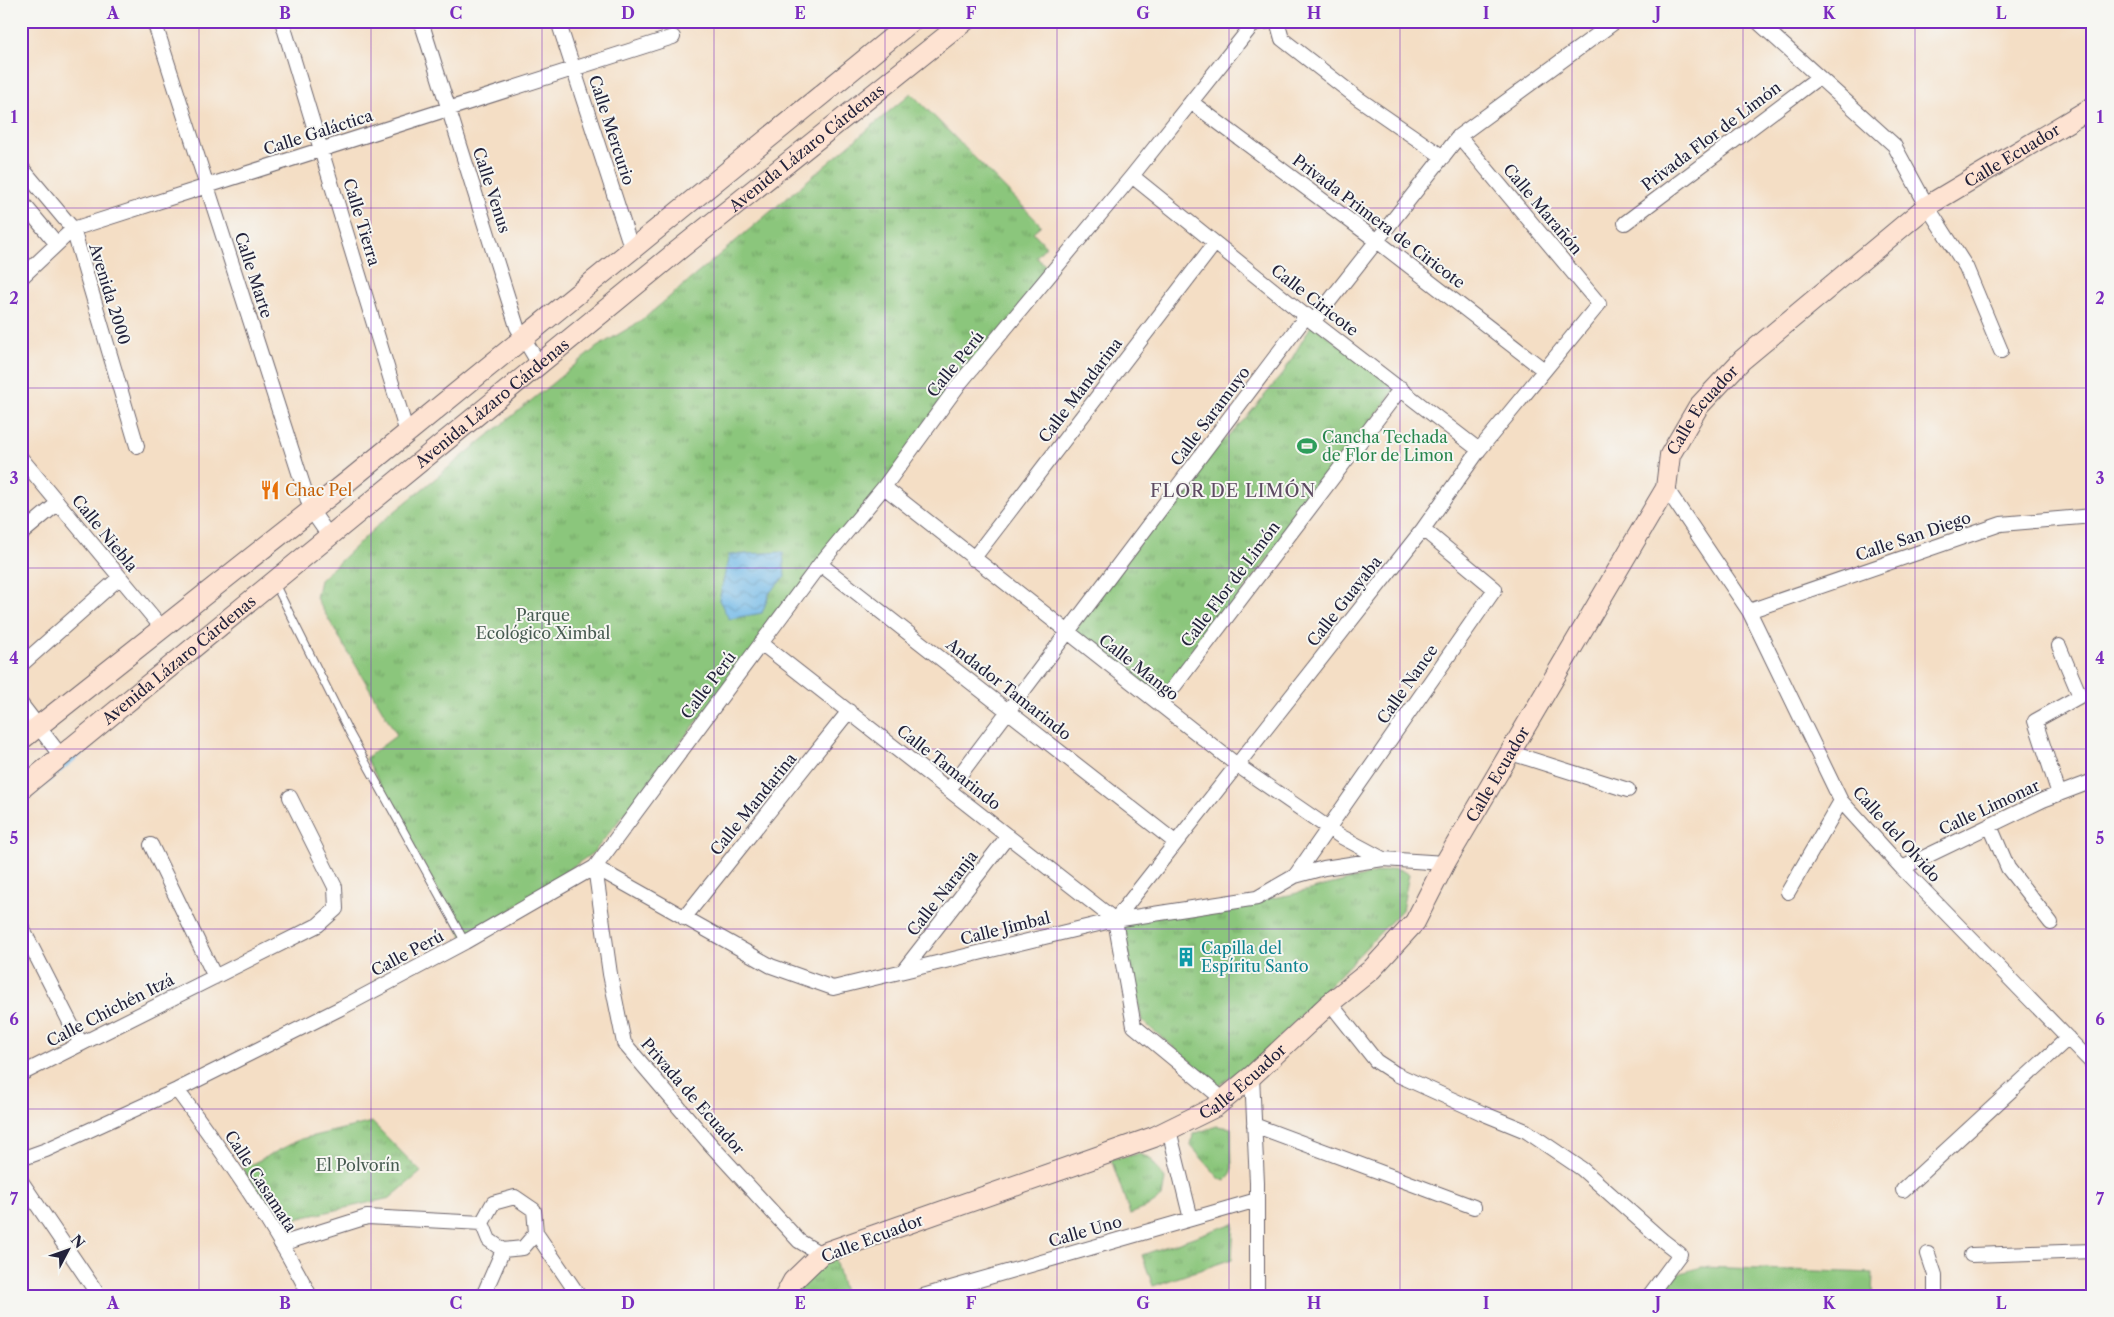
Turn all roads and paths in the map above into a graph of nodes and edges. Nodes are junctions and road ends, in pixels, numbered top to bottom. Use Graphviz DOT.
graph roads {
  1 [pos="154,21"];
  2 [pos="282,21"];
  3 [pos="422,21"];
  4 [pos="558,21"];
  5 [pos="912,21"];
  6 [pos="965,21"];
  7 [pos="1271,21"];
  8 [pos="1277,21"];
  9 [pos="1616,21"];
  10 [pos="1757,21"];
  11 [pos="1254,22"];
  12 [pos="673,37"];
  13 [pos="573,69"];
  14 [pos="1818,77"];
  15 [pos="1191,102"];
  16 [pos="2093,107"];
  17 [pos="448,109"];
  18 [pos="1459,136"];
  19 [pos="321,149"];
  20 [pos="1443,157"];
  21 [pos="21,167"];
  22 [pos="1132,176"];
  23 [pos="206,186"];
  24 [pos="21,201"];
  25 [pos="1927,206"];
  26 [pos="1625,223"];
  27 [pos="73,229"];
  28 [pos="657,229"];
  29 [pos="1377,241"];
  30 [pos="1215,243"];
  31 [pos="57,244"];
  32 [pos="632,250"];
  33 [pos="676,252"];
  34 [pos="21,278"];
  35 [pos="1599,304"];
  36 [pos="1310,318"];
  37 [pos="524,337"];
  38 [pos="2001,351"];
  39 [pos="538,364"];
  40 [pos="1544,370"];
  41 [pos="1401,388"];
  42 [pos="407,433"];
  43 [pos="137,446"];
  44 [pos="1479,450"];
  45 [pos="21,458"];
  46 [pos="884,488"];
  47 [pos="1666,488"];
  48 [pos="58,503"];
  49 [pos="310,510"];
  50 [pos="2093,516"];
  51 [pos="1423,529"];
  52 [pos="21,534"];
  53 [pos="329,536"];
  54 [pos="973,559"];
  55 [pos="820,564"];
  56 [pos="119,578"];
  57 [pos="274,581"];
  58 [pos="1749,611"];
  59 [pos="163,629"];
  60 [pos="1068,633"];
  61 [pos="761,643"];
  62 [pos="2059,646"];
  63 [pos="21,665"];
  64 [pos="21,704"];
  65 [pos="1160,705"];
  66 [pos="849,711"];
  67 [pos="1009,711"];
  68 [pos="39,725"];
  69 [pos="21,740"];
  70 [pos="1511,752"];
  71 [pos="61,756"];
  72 [pos="1237,765"];
  73 [pos="2093,781"];
  74 [pos="950,788"];
  75 [pos="21,789"];
  76 [pos="1628,790"];
  77 [pos="2058,794"];
  78 [pos="290,797"];
  79 [pos="1841,801"];
  80 [pos="1990,826"];
  81 [pos="1328,828"];
  82 [pos="1008,836"];
  83 [pos="1175,842"];
  84 [pos="151,845"];
  85 [pos="1383,858"];
  86 [pos="1445,863"];
  87 [pos="595,867"];
  88 [pos="1902,868"];
  89 [pos="1295,876"];
  90 [pos="1788,892"];
  91 [pos="684,918"];
  92 [pos="1115,920"];
  93 [pos="2051,923"];
  94 [pos="21,926"];
  95 [pos="466,942"];
  96 [pos="903,971"];
  97 [pos="215,977"];
  98 [pos="1330,1003"];
  99 [pos="2068,1038"];
  100 [pos="81,1044"];
  101 [pos="2093,1064"];
  102 [pos="21,1074"];
  103 [pos="1252,1076"];
  104 [pos="177,1090"];
  105 [pos="1224,1100"];
  106 [pos="1254,1125"];
  107 [pos="1169,1130"];
  108 [pos="21,1159"];
  109 [pos="21,1181"];
  110 [pos="1903,1190"];
  111 [pos="1257,1200"];
  112 [pos="1474,1208"];
  113 [pos="1191,1219"];
  114 [pos="482,1223"];
  115 [pos="536,1233"];
  116 [pos="281,1244"];
  117 [pos="503,1250"];
  118 [pos="2093,1251"];
  119 [pos="821,1254"];
  120 [pos="1928,1254"];
  121 [pos="1971,1254"];
  122 [pos="930,1295"];
  123 [pos="99,1296"];
  124 [pos="310,1296"];
  125 [pos="483,1296"];
  126 [pos="579,1296"];
  127 [pos="785,1296"];
  128 [pos="1256,1296"];
  129 [pos="1649,1296"];
  130 [pos="1935,1296"];
  1 -- 23 [label="street, Calle Marte"];
  2 -- 19 [label="street, Calle Tierra"];
  3 -- 17 [label="street, Calle Venus"];
  4 -- 13 [label="street, Calle Mercurio"];
  5 -- 28 [label="main road, Avenida Lázaro Cárdenas"];
  6 -- 33 [label="main road, Avenida Lázaro Cárdenas"];
  7 -- 11 [label="street, Calle Perú"];
  8 -- 20 [label="street"];
  9 -- 18 [label="street, Calle Saramuyo"];
  10 -- 14 [label="street"];
  11 -- 15 [label="street, Calle Perú"];
  12 -- 13 [label="street, Calle Galáctica"];
  13 -- 17 [label="street, Calle Galáctica"];
  13 -- 32 [label="street, Calle Mercurio"];
  14 -- 25 [label="street"];
  14 -- 26 [label="street, Privada Flor de Limón"];
  15 -- 22 [label="street, Calle Perú"];
  15 -- 29 [label="street, Privada Primera de Ciricote"];
  16 -- 25 [label="main road, Calle Ecuador"];
  17 -- 19 [label="street, Calle Galáctica"];
  17 -- 37 [label="street, Calle Venus"];
  18 -- 20 [label="street, Calle Saramuyo"];
  18 -- 35 [label="street, Calle Marañón"];
  19 -- 23 [label="street, Calle Galáctica"];
  19 -- 42 [label="street, Calle Tierra"];
  20 -- 29 [label="street, Calle Saramuyo"];
  21 -- 27 [label="street, Avenida 2000"];
  22 -- 30 [label="street, Calle Ciricote"];
  22 -- 46 [label="street, Calle Perú"];
  23 -- 27 [label="street, Calle Galáctica"];
  23 -- 49 [label="street, Calle Marte"];
  24 -- 31 [label="street"];
  25 -- 38 [label="street"];
  25 -- 47 [label="main road, Calle Ecuador"];
  27 -- 31 [label="street"];
  27 -- 43 [label="street, Avenida 2000"];
  28 -- 32 [label="main road, Avenida Lázaro Cárdenas"];
  28 -- 33 [label="main road"];
  29 -- 36 [label="street, Calle Saramuyo"];
  29 -- 40 [label="street, Privada Primera de Ciricote"];
  30 -- 36 [label="street, Calle Ciricote"];
  30 -- 54 [label="street, Calle Mandarina"];
  31 -- 34 [label="street"];
  32 -- 37 [label="main road, Avenida Lázaro Cárdenas"];
  33 -- 39 [label="main road, Avenida Lázaro Cárdenas"];
  35 -- 40 [label="street, Calle Guayaba"];
  36 -- 41 [label="street, Calle Ciricote"];
  36 -- 60 [label="street, Calle Saramuyo"];
  37 -- 39 [label="street, Calle Venus"];
  37 -- 42 [label="main road, Avenida Lázaro Cárdenas"];
  39 -- 53 [label="main road, Avenida Lázaro Cárdenas"];
  40 -- 44 [label="street, Calle Guayaba"];
  41 -- 44 [label="street, Calle Ciricote"];
  41 -- 65 [label="street, Calle Flor de Limón"];
  42 -- 49 [label="main road, Avenida Lázaro Cárdenas"];
  44 -- 51 [label="street, Calle Guayaba"];
  45 -- 48 [label="street, Calle Niebla"];
  46 -- 54 [label="street, Calle Mango"];
  46 -- 55 [label="street, Calle Perú"];
  47 -- 58 [label="street, Calle del Olvido"];
  47 -- 70 [label="main road, Calle Ecuador"];
  48 -- 52 [label="street"];
  48 -- 56 [label="street, Calle Niebla"];
  49 -- 53 [label="street, Calle Marte"];
  49 -- 59 [label="main road, Avenida Lázaro Cárdenas"];
  50 -- 58 [label="street, Calle San Diego"];
  51 -- 72 [label="street, Calle Guayaba"];
  51 -- 81 [label="street, Calle Nance"];
  53 -- 57 [label="main road, Avenida Lázaro Cárdenas"];
  54 -- 60 [label="street, Calle Mango"];
  55 -- 61 [label="street, Calle Perú"];
  55 -- 67 [label="street, Andador Tamarindo"];
  56 -- 59 [label="street, Calle Niebla"];
  56 -- 63 [label="street"];
  57 -- 71 [label="main road, Avenida Lázaro Cárdenas"];
  57 -- 95 [label="lane"];
  58 -- 79 [label="street, Calle del Olvido"];
  59 -- 68 [label="main road, Avenida Lázaro Cárdenas"];
  60 -- 65 [label="street, Calle Mango"];
  60 -- 67 [label="street, Calle Saramuyo"];
  61 -- 66 [label="street, Calle Tamarindo"];
  61 -- 87 [label="street, Calle Perú"];
  62 -- 77 [label="street"];
  64 -- 68 [label="street"];
  65 -- 72 [label="street, Calle Mango"];
  66 -- 74 [label="street, Calle Tamarindo"];
  66 -- 91 [label="street, Calle Mandarina"];
  67 -- 74 [label="street, Calle Saramuyo"];
  67 -- 83 [label="street, Andador Tamarindo"];
  68 -- 69 [label="main road, Avenida Lázaro Cárdenas"];
  68 -- 71 [label="street"];
  70 -- 76 [label="street"];
  70 -- 86 [label="main road, Calle Ecuador"];
  71 -- 75 [label="main road, Avenida Lázaro Cárdenas"];
  72 -- 81 [label="street, Calle Mango"];
  72 -- 83 [label="street, Calle Guayaba"];
  73 -- 77 [label="street, Calle Limonar"];
  74 -- 82 [label="street, Calle Tamarindo"];
  77 -- 80 [label="street, Calle Limonar"];
  78 -- 97 [label="street, Calle Chichén Itzá"];
  79 -- 88 [label="street, Calle del Olvido"];
  79 -- 90 [label="street"];
  80 -- 88 [label="street, Calle Limonar"];
  80 -- 93 [label="street"];
  81 -- 85 [label="street, Calle Mango"];
  81 -- 89 [label="street, Calle Nance"];
  82 -- 92 [label="street, Calle Tamarindo"];
  82 -- 96 [label="street, Calle Naranja"];
  83 -- 92 [label="street, Calle Guayaba"];
  84 -- 97 [label="street"];
  85 -- 86 [label="street, Calle Jimbal"];
  85 -- 89 [label="street, Calle Jimbal"];
  86 -- 98 [label="main road, Calle Ecuador"];
  87 -- 91 [label="street, Calle Jimbal"];
  87 -- 95 [label="street, Calle Perú"];
  87 -- 119 [label="street, Privada de Ecuador"];
  88 -- 99 [label="street, Calle del Olvido"];
  89 -- 92 [label="street, Calle Jimbal"];
  91 -- 96 [label="street, Calle Jimbal"];
  92 -- 96 [label="street, Calle Jimbal"];
  92 -- 105 [label="street"];
  94 -- 100 [label="street"];
  95 -- 104 [label="street, Calle Perú"];
  97 -- 100 [label="street, Calle Chichén Itzá"];
  98 -- 103 [label="main road, Calle Ecuador"];
  98 -- 129 [label="street"];
  99 -- 101 [label="street, Calle del Olvido"];
  99 -- 110 [label="street"];
  100 -- 102 [label="street, Calle Chichén Itzá"];
  103 -- 105 [label="main road, Calle Ecuador"];
  103 -- 106 [label="street"];
  104 -- 108 [label="street, Calle Perú"];
  104 -- 116 [label="street, Calle Casamata"];
  105 -- 107 [label="main road, Calle Ecuador"];
  106 -- 111 [label="street"];
  106 -- 112 [label="street"];
  107 -- 113 [label="street"];
  107 -- 119 [label="main road, Calle Ecuador"];
  109 -- 123 [label="street"];
  111 -- 113 [label="street, Calle Uno"];
  111 -- 128 [label="street"];
  113 -- 122 [label="street, Calle Uno"];
  114 -- 115 [label="street"];
  114 -- 116 [label="street"];
  114 -- 117 [label="street"];
  115 -- 117 [label="street"];
  115 -- 126 [label="street"];
  116 -- 124 [label="street, Calle Casamata"];
  117 -- 125 [label="street"];
  118 -- 121 [label="street"];
  119 -- 127 [label="main road, Calle Ecuador"];
  120 -- 130 [label="street"];
}
